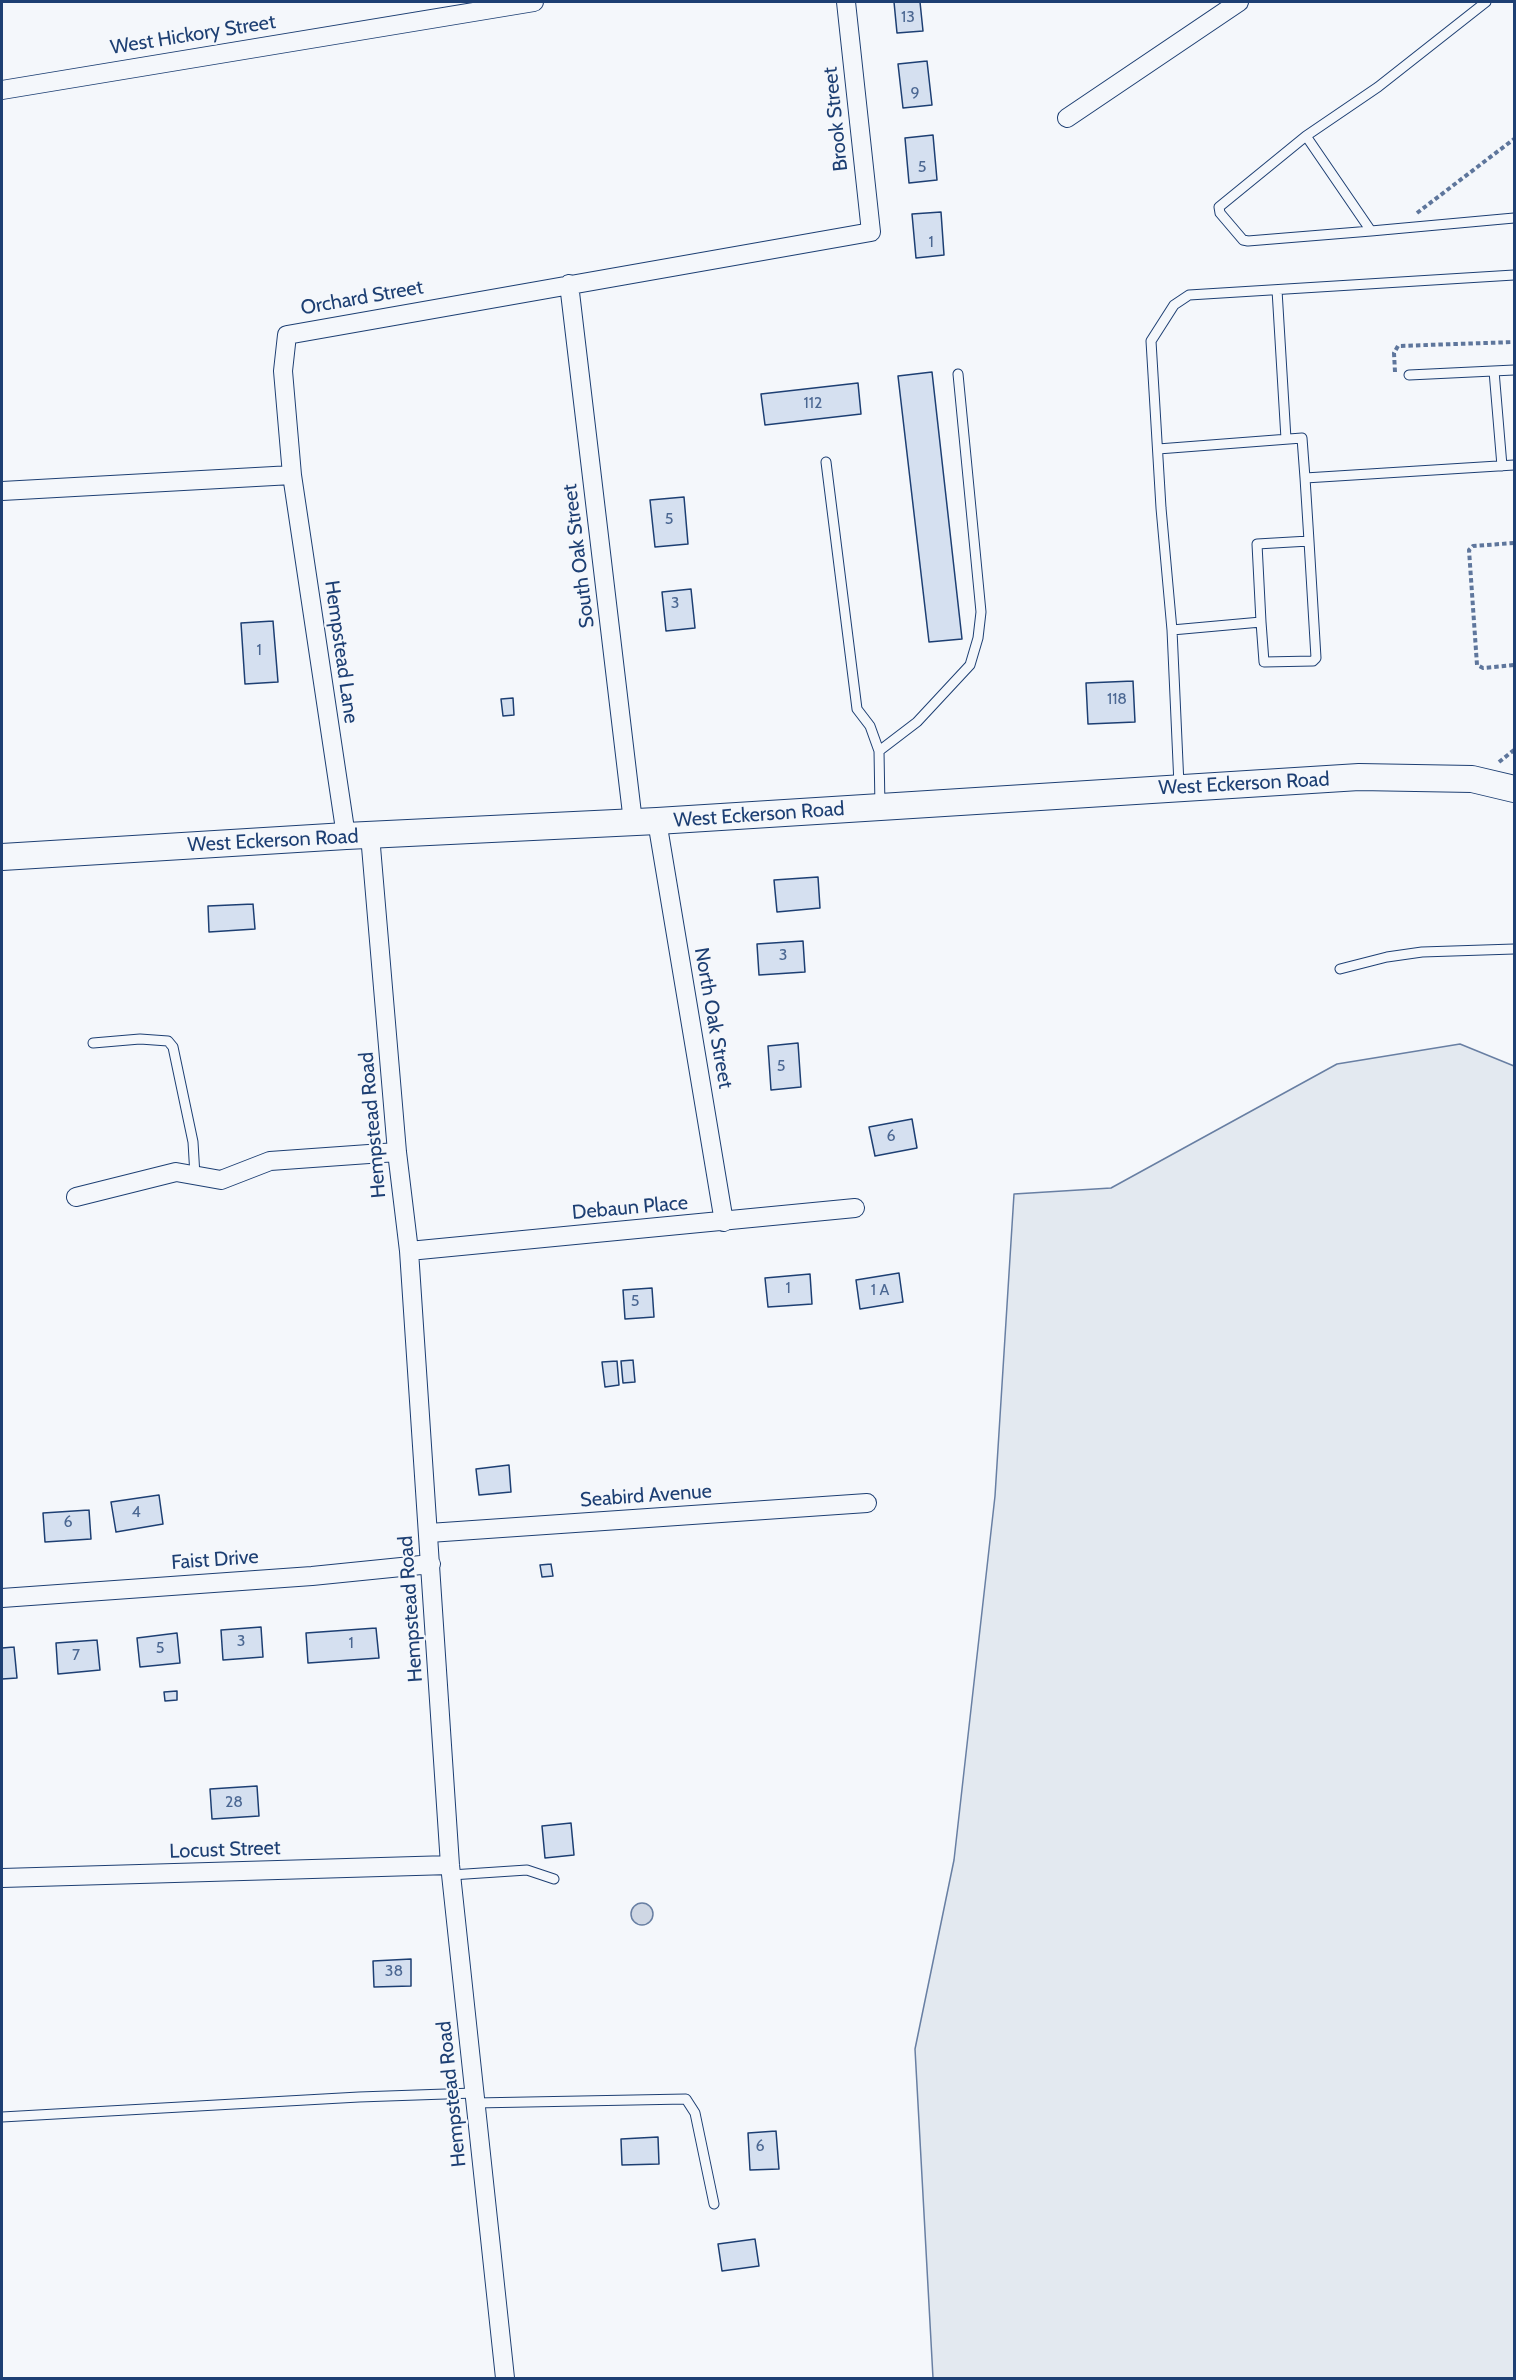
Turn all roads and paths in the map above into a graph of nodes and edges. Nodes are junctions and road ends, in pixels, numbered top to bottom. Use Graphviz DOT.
graph roads {
  1 [pos="534,2"];
  2 [pos="846,2"];
  3 [pos="1239,2"];
  4 [pos="1486,2"];
  5 [pos="2,90"];
  6 [pos="1067,118"];
  7 [pos="1306,136"];
  8 [pos="1515,139"];
  9 [pos="1515,218"];
  10 [pos="1398,228"];
  11 [pos="1371,231"];
  12 [pos="871,232"];
  13 [pos="1515,275"];
  14 [pos="569,284"];
  15 [pos="1277,290"];
  16 [pos="1515,342"];
  17 [pos="1515,370"];
  18 [pos="1494,371"];
  19 [pos="958,374"];
  20 [pos="1409,375"];
  21 [pos="1396,381"];
  22 [pos="1286,439"];
  23 [pos="1158,449"];
  24 [pos="826,462"];
  25 [pos="1515,465"];
  26 [pos="1502,466"];
  27 [pos="292,475"];
  28 [pos="1305,478"];
  29 [pos="2,491"];
  30 [pos="1309,541"];
  31 [pos="1515,543"];
  32 [pos="1261,622"];
  33 [pos="1172,630"];
  34 [pos="1515,665"];
  35 [pos="1515,750"];
  36 [pos="879,751"];
  37 [pos="1496,764"];
  38 [pos="1179,788"];
  39 [pos="1515,789"];
  40 [pos="880,807"];
  41 [pos="645,822"];
  42 [pos="358,836"];
  43 [pos="2,857"];
  44 [pos="1515,949"];
  45 [pos="1340,969"];
  46 [pos="93,1043"];
  47 [pos="397,1152"];
  48 [pos="195,1176"];
  49 [pos="76,1197"];
  50 [pos="855,1208"];
  51 [pos="724,1222"];
  52 [pos="409,1251"];
  53 [pos="867,1503"];
  54 [pos="429,1533"];
  55 [pos="431,1564"];
  56 [pos="2,1598"];
  57 [pos="451,1870"];
  58 [pos="2,1878"];
  59 [pos="554,1879"];
  60 [pos="475,2098"];
  61 [pos="2,2117"];
  62 [pos="714,2204"];
  63 [pos="505,2379"];
  1 -- 5 [label="street, West Hickory Street"];
  2 -- 12 [label="street, Brook Street"];
  3 -- 6 [label="street"];
  4 -- 7 [label="lane"];
  7 -- 11 [label="lane"];
  7 -- 11 [label="lane"];
  8 -- 10 [label="path"];
  9 -- 10 [label="lane"];
  10 -- 11 [label="lane"];
  12 -- 14 [label="street, Orchard Street"];
  13 -- 15 [label="lane"];
  14 -- 27 [label="street, Orchard Street"];
  14 -- 41 [label="street, South Oak Street"];
  15 -- 22 [label="lane"];
  15 -- 23 [label="lane"];
  16 -- 21 [label="path"];
  17 -- 18 [label="lane"];
  18 -- 20 [label="lane"];
  18 -- 26 [label="lane"];
  19 -- 36 [label="lane"];
  22 -- 23 [label="lane"];
  22 -- 28 [label="lane"];
  23 -- 33 [label="lane"];
  24 -- 36 [label="lane"];
  25 -- 26 [label="lane"];
  26 -- 28 [label="lane"];
  27 -- 29 [label="street"];
  27 -- 42 [label="street, Hempstead Lane"];
  28 -- 30 [label="lane"];
  30 -- 32 [label="lane"];
  30 -- 32 [label="lane"];
  31 -- 34 [label="path"];
  32 -- 33 [label="lane"];
  33 -- 38 [label="lane"];
  35 -- 37 [label="path"];
  36 -- 40 [label="lane"];
  38 -- 39 [label="street, West Eckerson Road"];
  38 -- 40 [label="street, West Eckerson Road"];
  40 -- 41 [label="street, West Eckerson Road"];
  41 -- 42 [label="street, West Eckerson Road"];
  41 -- 51 [label="street, North Oak Street"];
  42 -- 43 [label="street, West Eckerson Road"];
  42 -- 47 [label="street, Hempstead Road"];
  44 -- 45 [label="lane"];
  46 -- 48 [label="lane"];
  47 -- 48 [label="street"];
  47 -- 52 [label="street, Hempstead Road"];
  48 -- 49 [label="street"];
  50 -- 51 [label="street, Debaun Place"];
  51 -- 52 [label="street, Debaun Place"];
  52 -- 54 [label="street, Hempstead Road"];
  53 -- 54 [label="street, Seabird Avenue"];
  54 -- 55 [label="street, Hempstead Road"];
  55 -- 56 [label="street, Faist Drive"];
  55 -- 57 [label="street, Hempstead Road"];
  57 -- 58 [label="street, Locust Street"];
  57 -- 59 [label="lane"];
  57 -- 60 [label="street, Hempstead Road"];
  60 -- 61 [label="lane"];
  60 -- 62 [label="lane"];
  60 -- 63 [label="street, Hempstead Road"];
}
